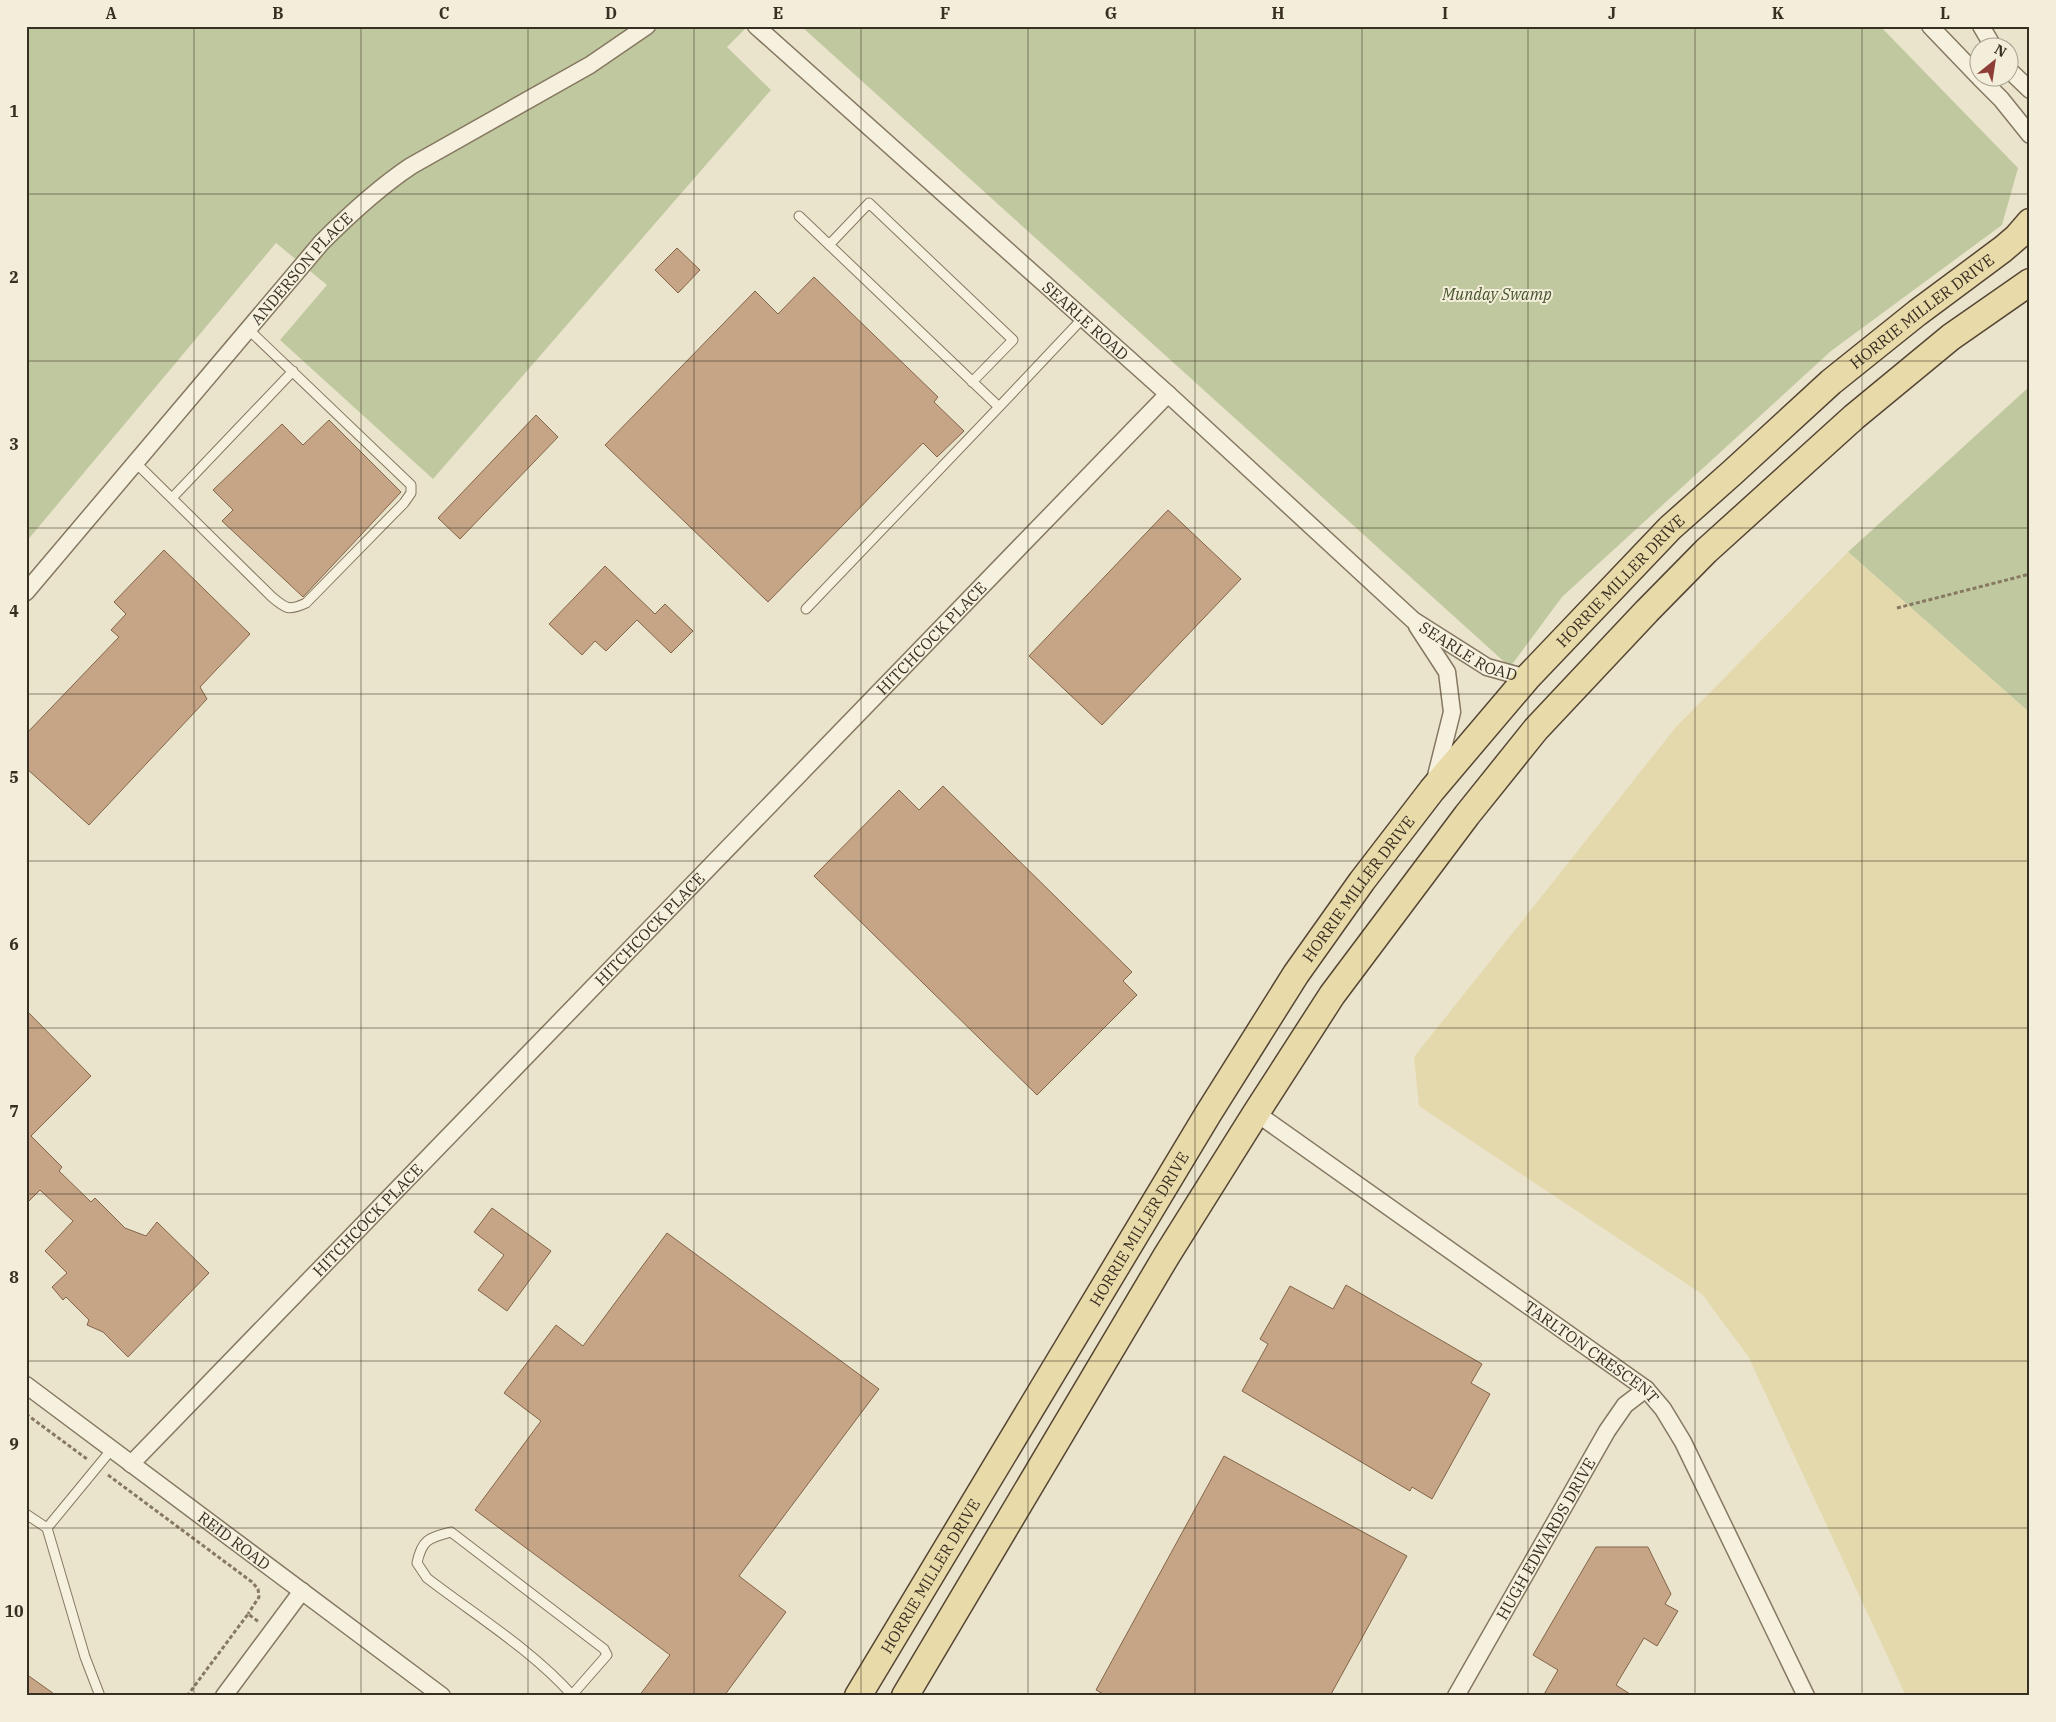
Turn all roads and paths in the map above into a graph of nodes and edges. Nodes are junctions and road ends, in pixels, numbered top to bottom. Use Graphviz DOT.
graph roads {
  1 [pos="647,26"];
  2 [pos="756,26"];
  3 [pos="1930,26"];
  4 [pos="1981,26"];
  5 [pos="1988,38"];
  6 [pos="1968,66"];
  7 [pos="2018,79"];
  8 [pos="1990,88"];
  9 [pos="2030,90"];
  10 [pos="2030,135"];
  11 [pos="799,216"];
  12 [pos="2030,222"];
  13 [pos="829,244"];
  14 [pos="2030,282"];
  15 [pos="1083,318"];
  16 [pos="249,330"];
  17 [pos="293,371"];
  18 [pos="972,382"];
  19 [pos="1168,394"];
  20 [pos="999,407"];
  21 [pos="136,463"];
  22 [pos="172,498"];
  23 [pos="2030,574"];
  24 [pos="26,592"];
  25 [pos="1896,608"];
  26 [pos="806,609"];
  27 [pos="1413,620"];
  28 [pos="1527,678"];
  29 [pos="1432,790"];
  30 [pos="1256,1113"];
  31 [pos="26,1385"];
  32 [pos="1646,1390"];
  33 [pos="26,1414"];
  34 [pos="112,1449"];
  35 [pos="131,1464"];
  36 [pos="97,1467"];
  37 [pos="26,1514"];
  38 [pos="47,1528"];
  39 [pos="302,1591"];
  40 [pos="248,1614"];
  41 [pos="272,1631"];
  42 [pos="573,1695"];
  43 [pos="100,1696"];
  44 [pos="187,1696"];
  45 [pos="224,1696"];
  46 [pos="442,1696"];
  47 [pos="858,1696"];
  48 [pos="905,1696"];
  49 [pos="1456,1696"];
  50 [pos="1806,1696"];
  1 -- 16 [label="street, ANDERSON PLACE"];
  2 -- 15 [label="street, SEARLE ROAD"];
  3 -- 6 [label="street"];
  4 -- 5 [label="street"];
  7 -- 9 [label="street"];
  8 -- 10 [label="street"];
  11 -- 13 [label="lane"];
  12 -- 28 [label="main road, HORRIE MILLER DRIVE"];
  13 -- 18 [label="lane"];
  13 -- 18 [label="lane"];
  14 -- 30 [label="main road"];
  15 -- 19 [label="street, SEARLE ROAD"];
  15 -- 20 [label="lane"];
  16 -- 17 [label="lane"];
  16 -- 21 [label="street, ANDERSON PLACE"];
  17 -- 22 [label="lane"];
  17 -- 22 [label="lane"];
  18 -- 20 [label="lane"];
  19 -- 27 [label="street, SEARLE ROAD"];
  19 -- 35 [label="street, HITCHCOCK PLACE"];
  20 -- 26 [label="lane"];
  21 -- 22 [label="lane"];
  21 -- 24 [label="street, ANDERSON PLACE"];
  23 -- 25 [label="path"];
  27 -- 28 [label="street, SEARLE ROAD"];
  27 -- 29 [label="street, SEARLE ROAD"];
  28 -- 29 [label="main road, HORRIE MILLER DRIVE"];
  29 -- 47 [label="main road, HORRIE MILLER DRIVE"];
  30 -- 32 [label="street, TARLTON CRESCENT"];
  30 -- 48 [label="main road"];
  31 -- 34 [label="street, REID ROAD"];
  32 -- 49 [label="street, HUGH EDWARDS DRIVE"];
  32 -- 50 [label="street, TARLTON CRESCENT"];
  33 -- 36 [label="path"];
  34 -- 35 [label="street, REID ROAD"];
  34 -- 36 [label="lane"];
  35 -- 39 [label="street, REID ROAD"];
  36 -- 38 [label="lane"];
  36 -- 40 [label="path"];
  37 -- 38 [label="lane"];
  38 -- 43 [label="lane"];
  39 -- 41 [label="street"];
  39 -- 46 [label="street, REID ROAD"];
  40 -- 41 [label="path"];
  40 -- 44 [label="path"];
  41 -- 45 [label="street"];
  42 -- 42 [label="lane"];
}
